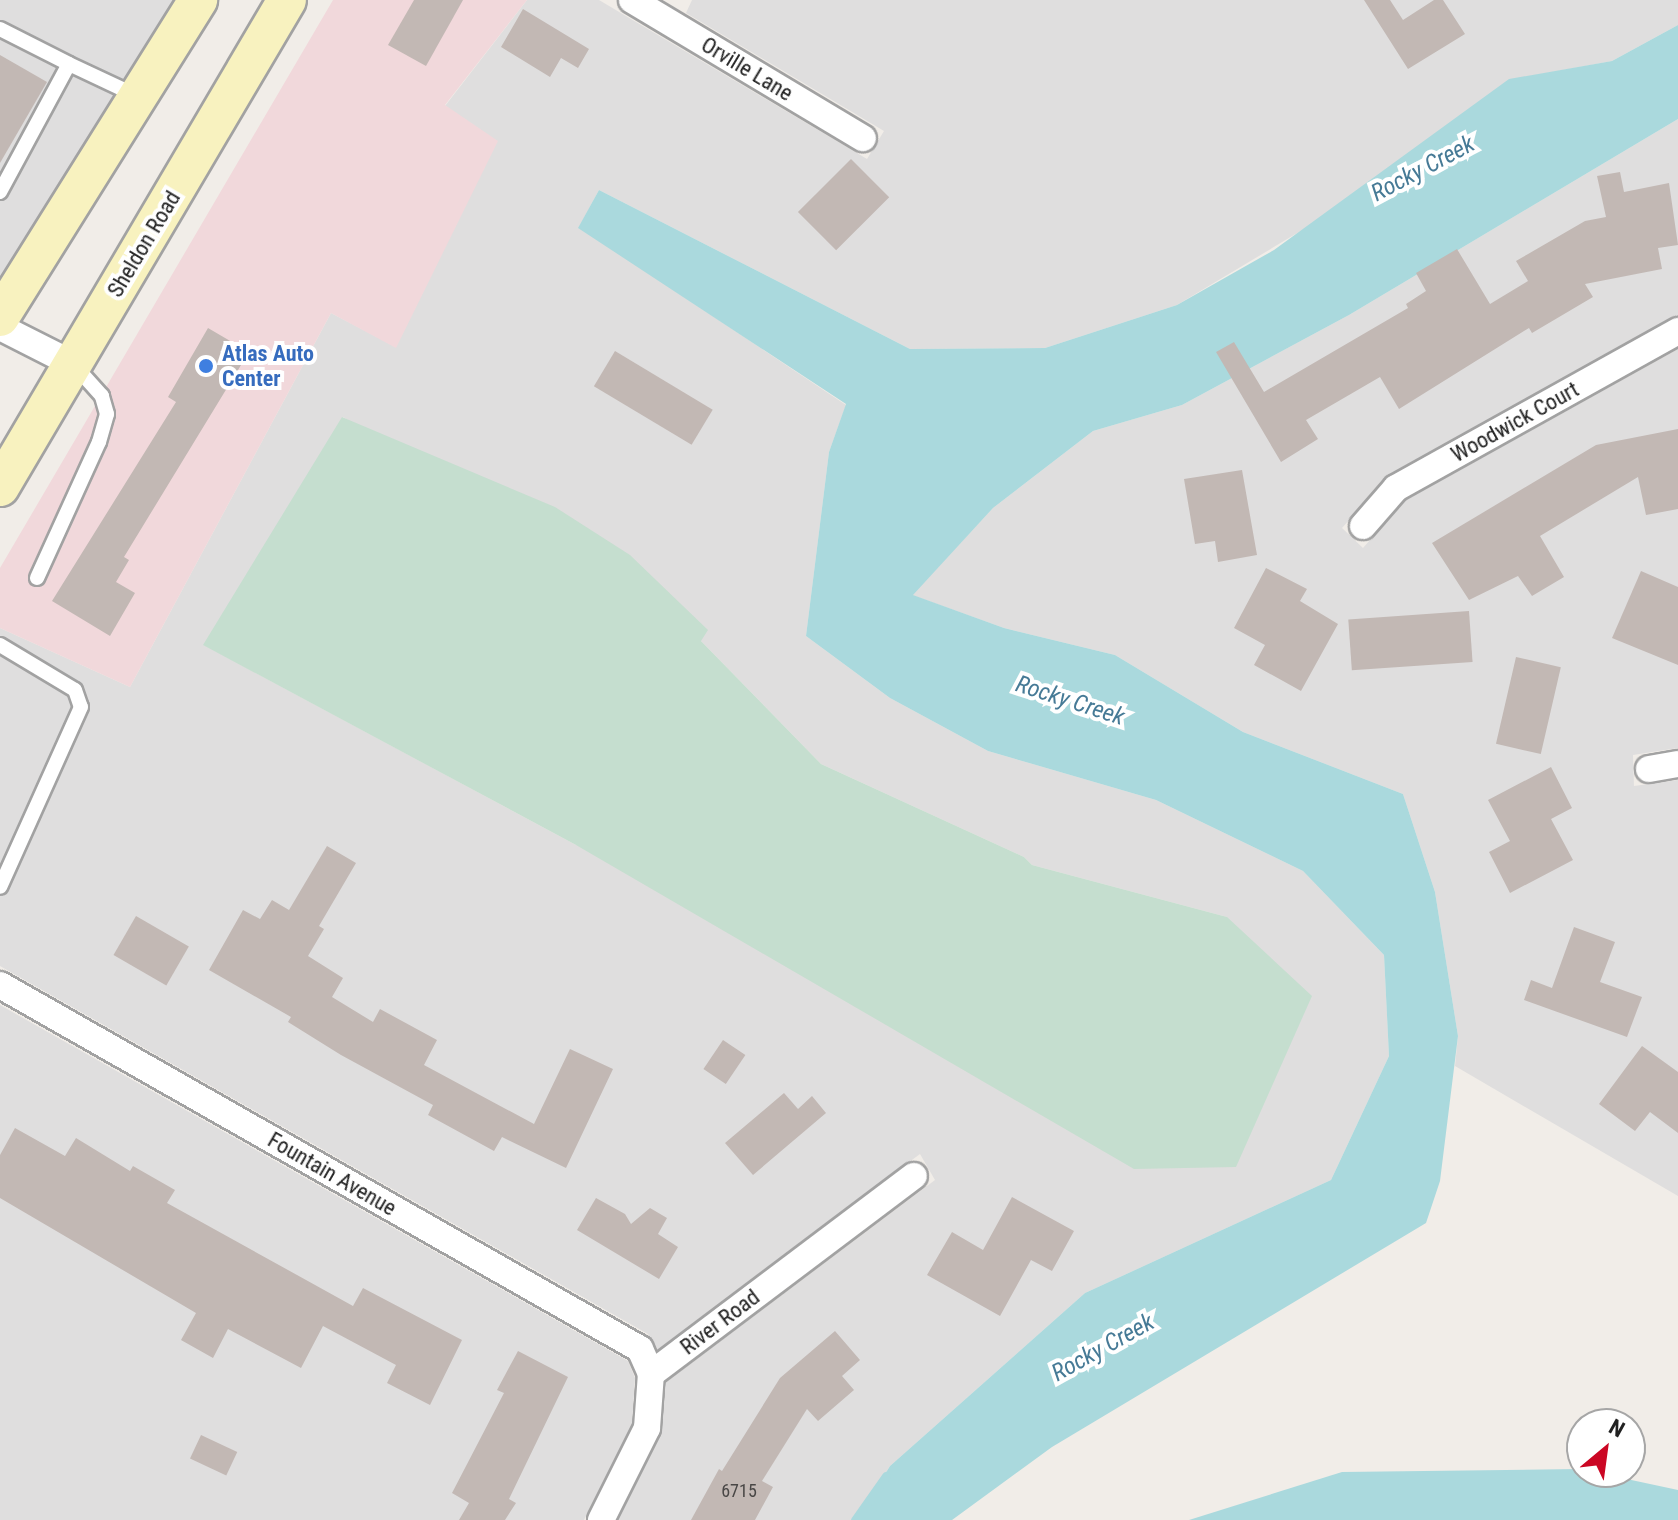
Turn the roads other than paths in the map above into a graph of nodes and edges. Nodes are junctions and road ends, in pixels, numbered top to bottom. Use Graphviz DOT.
graph roads {
  1 [pos="198,0"];
  2 [pos="287,0"];
  3 [pos="632,0"];
  4 [pos="0,29"];
  5 [pos="69,64"];
  6 [pos="139,97"];
  7 [pos="863,138"];
  8 [pos="0,192"];
  9 [pos="0,317"];
  10 [pos="0,327"];
  11 [pos="1678,331"];
  12 [pos="71,363"];
  13 [pos="0,487"];
  14 [pos="1363,526"];
  15 [pos="37,578"];
  16 [pos="0,645"];
  17 [pos="1678,764"];
  18 [pos="1649,769"];
  19 [pos="0,887"];
  20 [pos="0,986"];
  21 [pos="914,1176"];
  22 [pos="651,1374"];
  23 [pos="601,1520"];
  1 -- 6 [label="main road"];
  2 -- 12 [label="main road, Sheldon Road"];
  3 -- 7 [label="street, Orville Lane"];
  4 -- 5 [label="lane"];
  5 -- 6 [label="lane"];
  5 -- 8 [label="lane"];
  6 -- 9 [label="main road"];
  10 -- 12 [label="street"];
  11 -- 14 [label="street, Woodwick Court"];
  12 -- 13 [label="main road, Sheldon Road"];
  12 -- 15 [label="lane"];
  16 -- 19 [label="lane"];
  17 -- 18 [label="street"];
  20 -- 22 [label="street, Fountain Avenue"];
  21 -- 22 [label="street, River Road"];
  22 -- 23 [label="street"];
}
